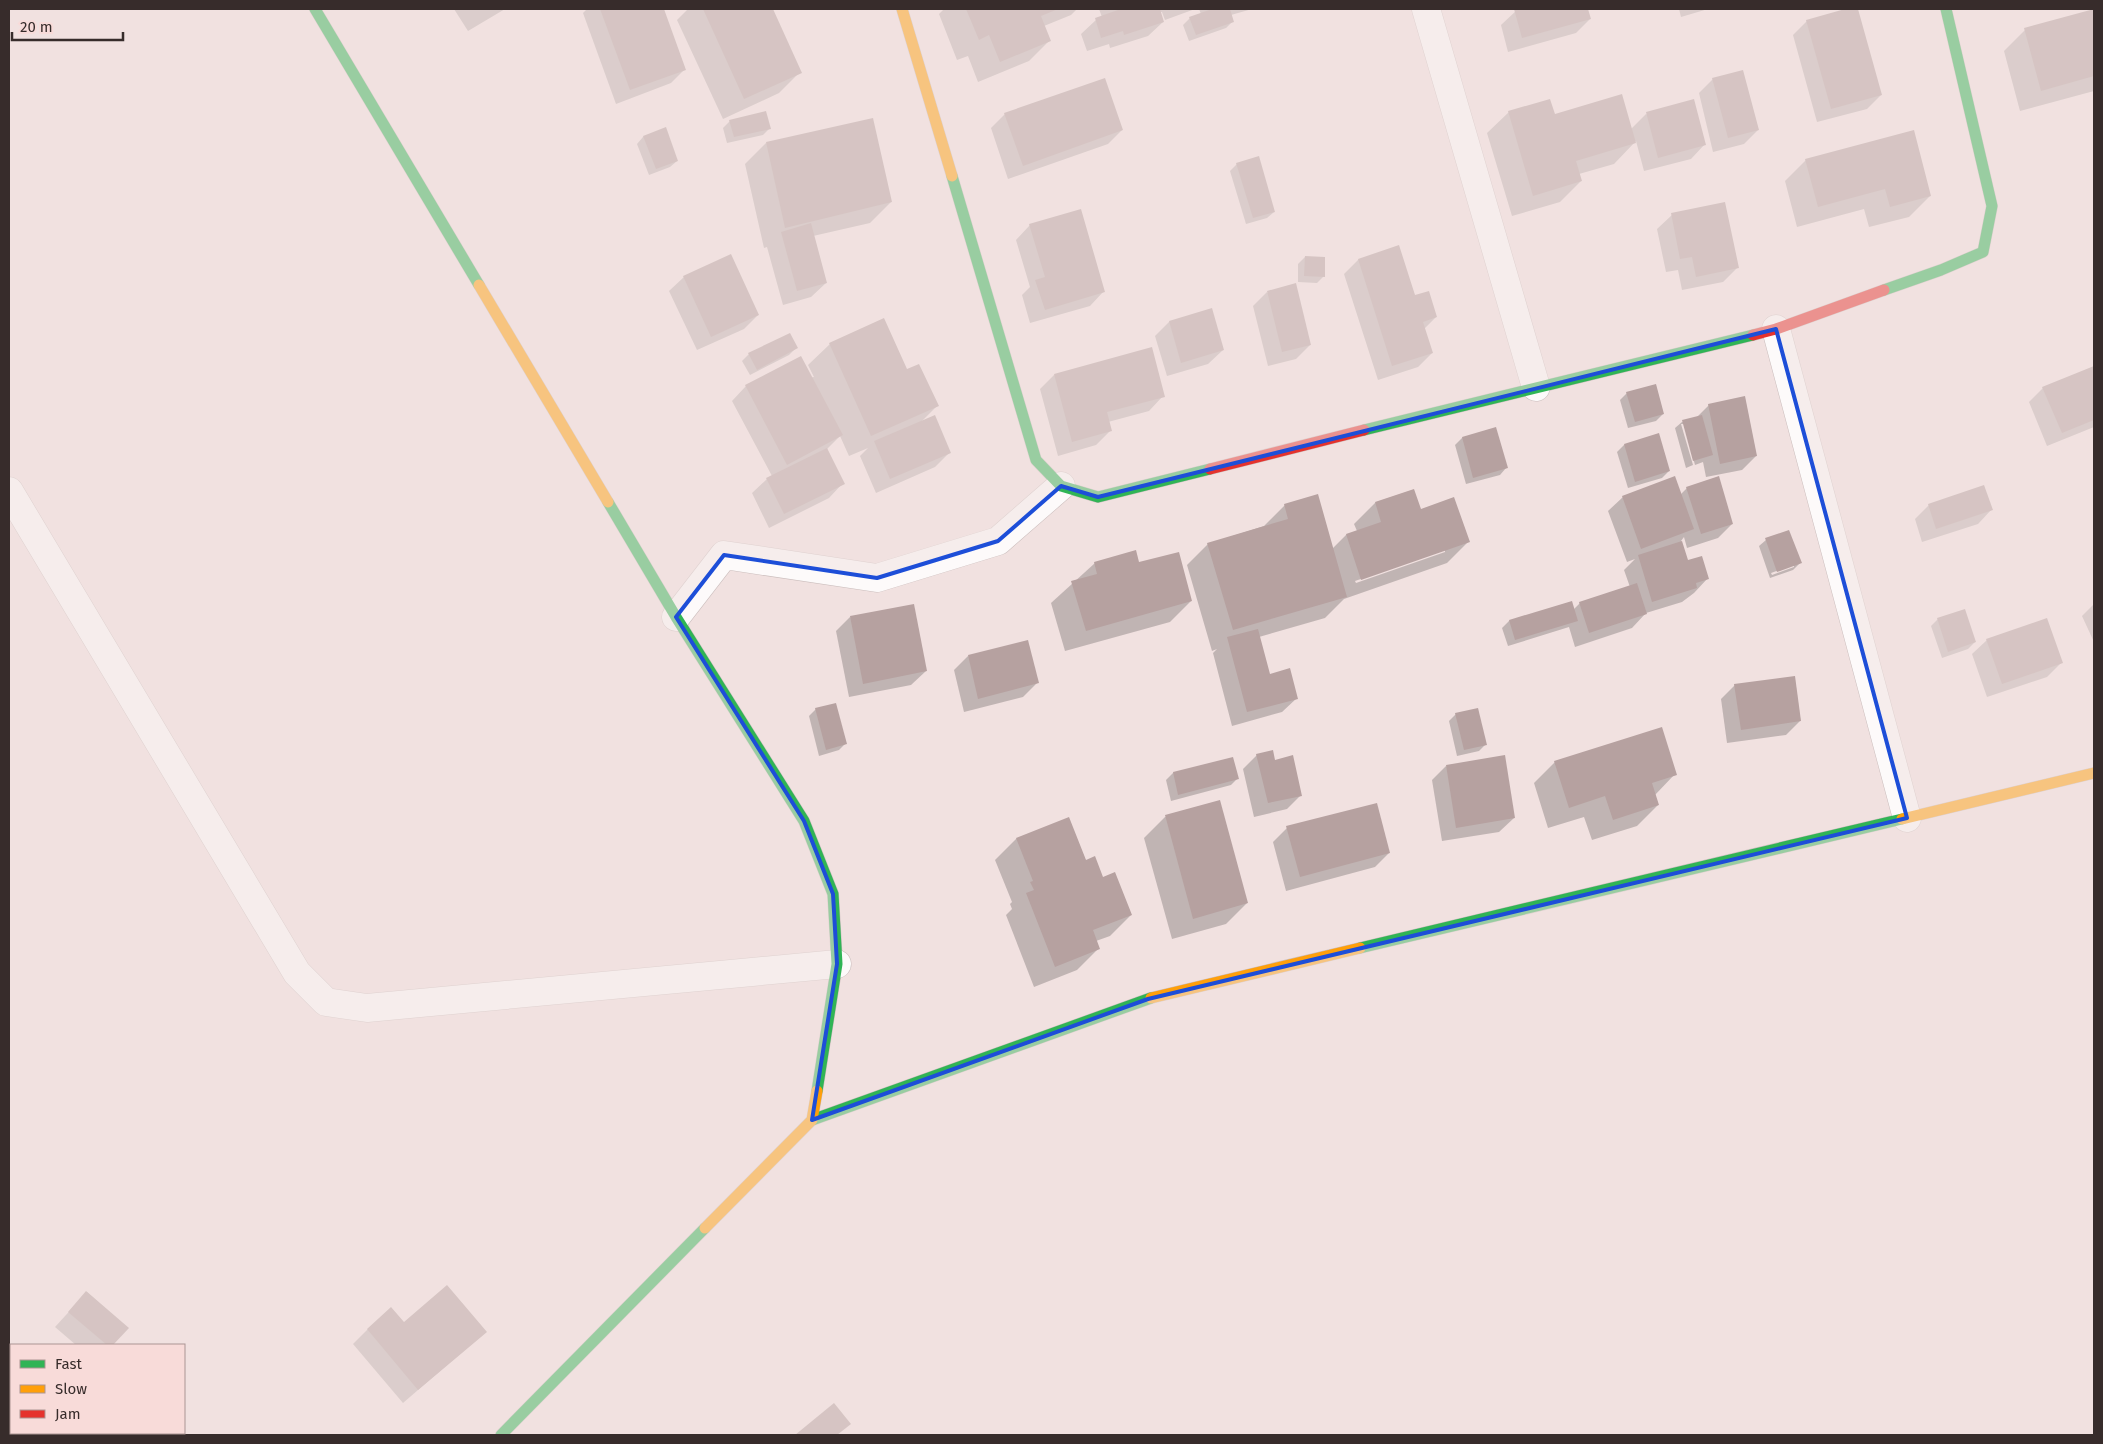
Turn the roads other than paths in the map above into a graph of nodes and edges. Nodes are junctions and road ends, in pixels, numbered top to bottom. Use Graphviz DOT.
graph roads {
  1 [pos="315,9"];
  2 [pos="902,9"];
  3 [pos="1426,9"];
  4 [pos="1946,9"];
  5 [pos="1776,329"];
  6 [pos="1536,386"];
  7 [pos="1061,486"];
  8 [pos="9,491"];
  9 [pos="676,617"];
  10 [pos="2094,773"];
  11 [pos="1907,818"];
  12 [pos="836,964"];
  13 [pos="812,1120"];
  14 [pos="501,1435"];
  1 -- 9 [label="street"];
  2 -- 7 [label="street"];
  3 -- 6 [label="street"];
  4 -- 5 [label="street"];
  5 -- 6 [label="street"];
  5 -- 11 [label="street"];
  6 -- 7 [label="street"];
  7 -- 9 [label="street"];
  8 -- 12 [label="street"];
  9 -- 12 [label="street"];
  10 -- 11 [label="street"];
  11 -- 13 [label="street"];
  12 -- 13 [label="street"];
  13 -- 14 [label="street"];
}
